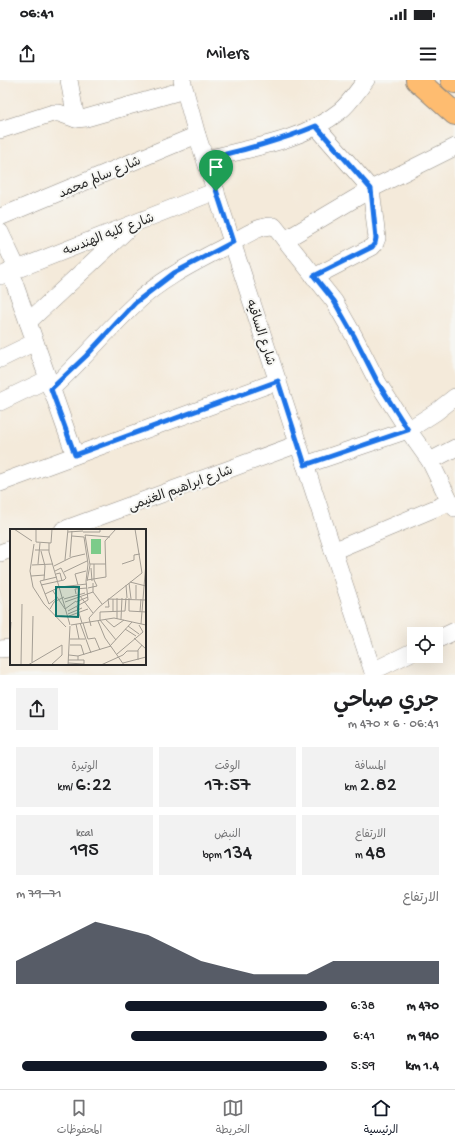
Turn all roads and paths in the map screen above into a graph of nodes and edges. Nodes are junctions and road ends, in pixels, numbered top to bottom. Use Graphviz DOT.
graph roads {
  1 [pos="70,80"];
  2 [pos="366,80"];
  3 [pos="417,80"];
  4 [pos="452,80"];
  5 [pos="455,82"];
  6 [pos="183,85"];
  7 [pos="455,114"];
  8 [pos="76,119"];
  9 [pos="316,126"];
  10 [pos="0,130"];
  11 [pos="198,135"];
  12 [pos="455,147"];
  13 [pos="206,159"];
  14 [pos="371,189"];
  15 [pos="216,191"];
  16 [pos="0,217"];
  17 [pos="137,221"];
  18 [pos="0,232"];
  19 [pos="285,240"];
  20 [pos="233,242"];
  21 [pos="9,272"];
  22 [pos="314,276"];
  23 [pos="28,322"];
  24 [pos="35,342"];
  25 [pos="0,359"];
  26 [pos="278,381"];
  27 [pos="50,384"];
  28 [pos="455,397"];
  29 [pos="0,402"];
  30 [pos="408,430"];
  31 [pos="298,444"];
  32 [pos="455,448"];
  33 [pos="75,455"];
  34 [pos="430,461"];
  35 [pos="305,465"];
  36 [pos="0,483"];
  37 [pos="452,505"];
  38 [pos="66,529"];
  39 [pos="10,549"];
  40 [pos="333,551"];
  41 [pos="0,553"];
  42 [pos="455,631"];
  43 [pos="443,637"];
  44 [pos="10,648"];
  45 [pos="0,649"];
  46 [pos="407,655"];
  47 [pos="374,673"];
  1 -- 8 [label="street"];
  2 -- 9 [label="street"];
  3 -- 7 [label="main road"];
  4 -- 5 [label="main road"];
  6 -- 8 [label="street"];
  6 -- 11 [label="street, شارع الساقيه"];
  8 -- 10 [label="street"];
  9 -- 13 [label="street"];
  9 -- 14 [label="street"];
  11 -- 13 [label="street, شارع الساقيه"];
  11 -- 16 [label="street, شارع سالم محمد"];
  12 -- 14 [label="street"];
  13 -- 15 [label="street, شارع الساقيه"];
  14 -- 19 [label="street"];
  14 -- 22 [label="street"];
  15 -- 17 [label="street, شارع كليه الهندسه"];
  15 -- 20 [label="street, شارع الساقيه"];
  17 -- 21 [label="street, شارع كليه الهندسه"];
  17 -- 23 [label="street"];
  18 -- 21 [label="street"];
  19 -- 20 [label="street"];
  19 -- 22 [label="street"];
  20 -- 26 [label="street, شارع الساقيه"];
  20 -- 27 [label="street"];
  21 -- 23 [label="street"];
  22 -- 30 [label="street"];
  23 -- 24 [label="street"];
  24 -- 25 [label="street"];
  24 -- 27 [label="street"];
  26 -- 31 [label="street, شارع الساقيه"];
  26 -- 33 [label="street"];
  27 -- 29 [label="street"];
  27 -- 33 [label="street"];
  28 -- 30 [label="street"];
  30 -- 34 [label="street"];
  30 -- 35 [label="street"];
  31 -- 35 [label="street, شارع الساقيه"];
  31 -- 38 [label="street, شارع ابراهيم الغنيمى"];
  32 -- 34 [label="street"];
  33 -- 36 [label="street"];
  34 -- 37 [label="street"];
  35 -- 40 [label="street, شارع الساقيه"];
  37 -- 40 [label="street"];
  39 -- 41 [label="street"];
  40 -- 47 [label="street, شارع الساقيه"];
  42 -- 43 [label="street"];
  44 -- 45 [label="street"];
  46 -- 47 [label="street"];
}
